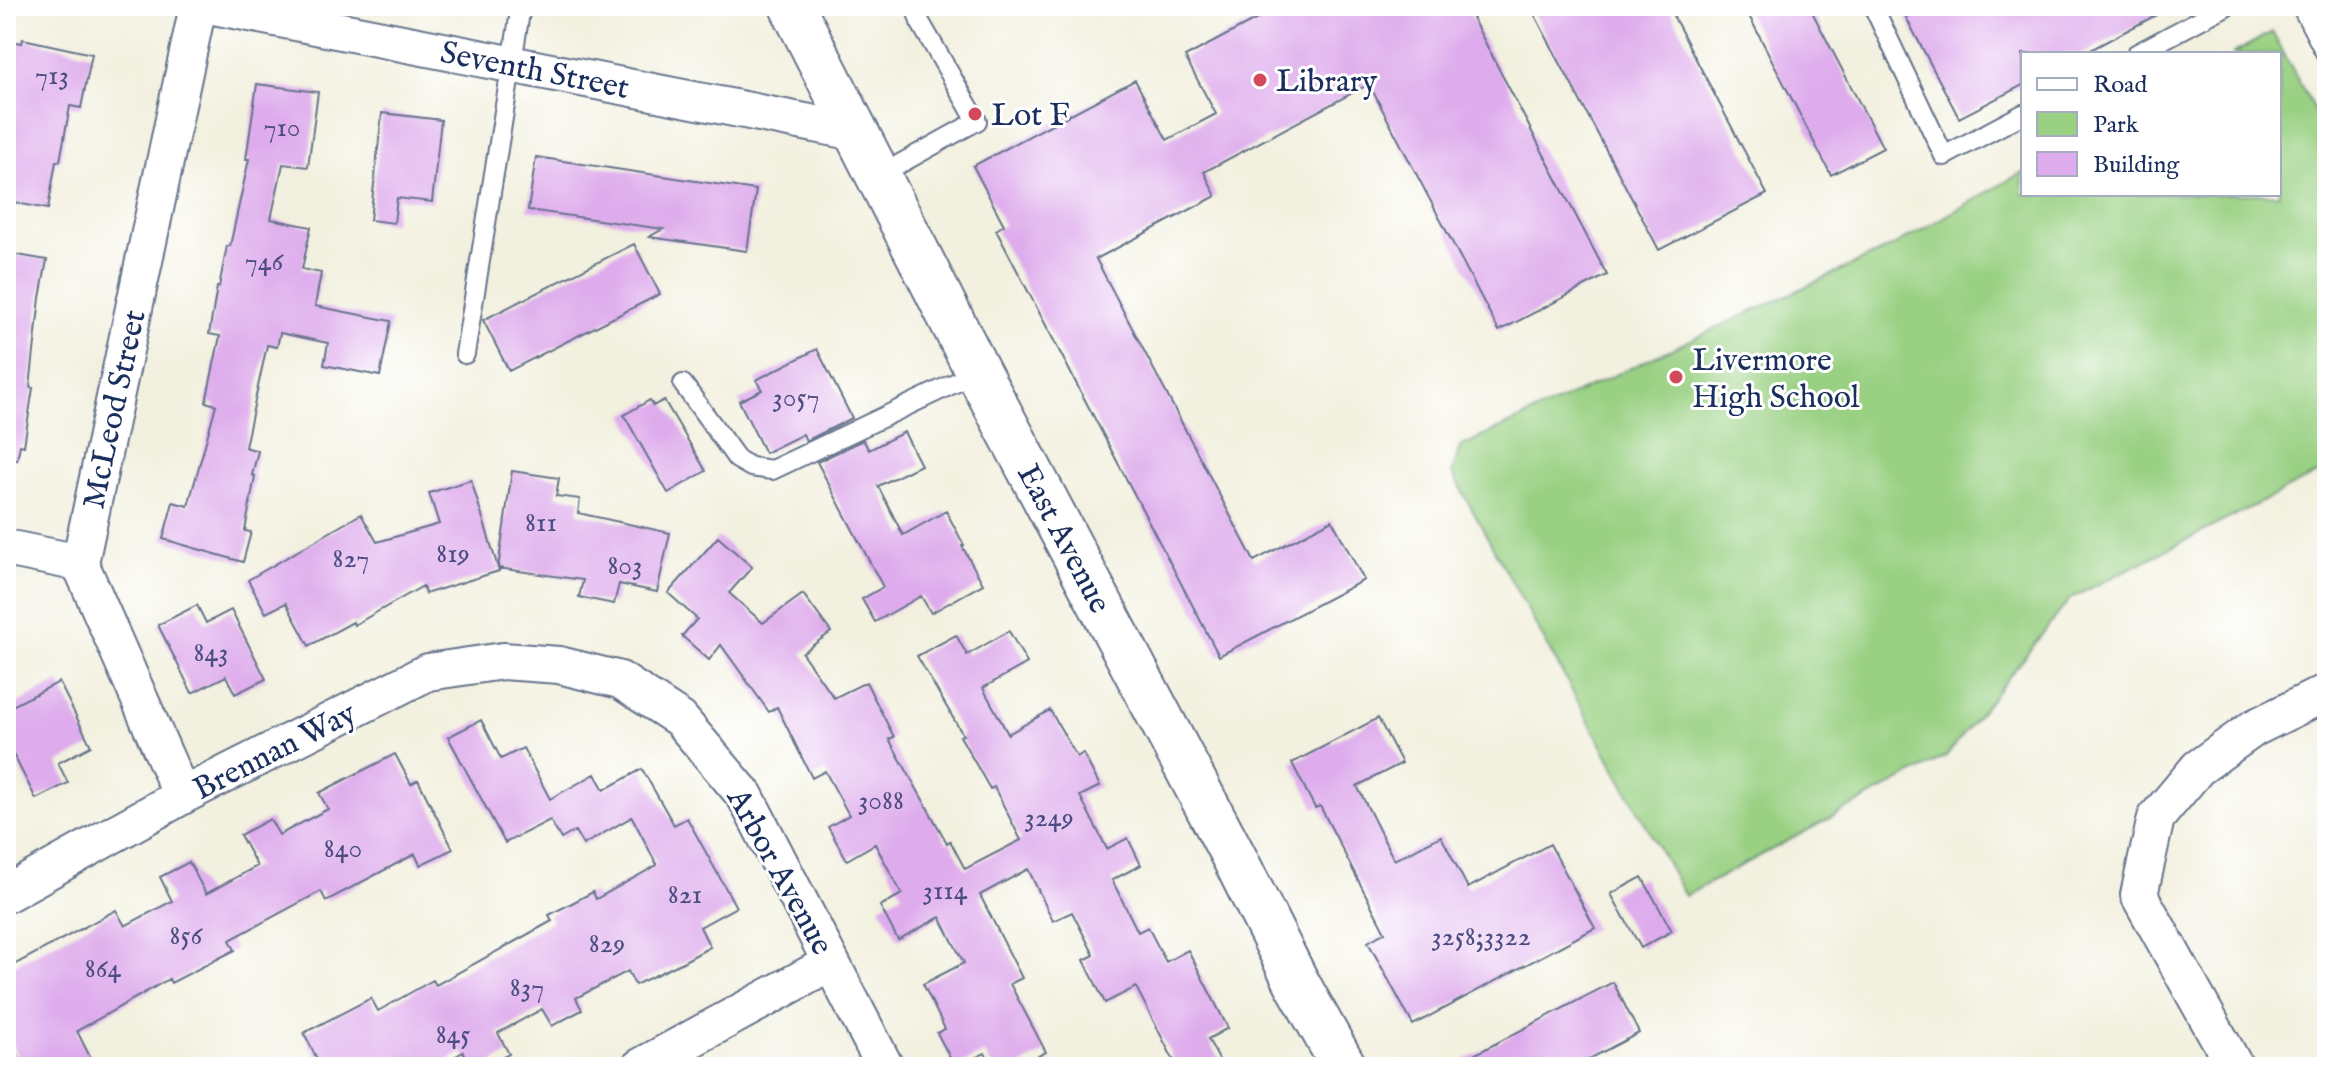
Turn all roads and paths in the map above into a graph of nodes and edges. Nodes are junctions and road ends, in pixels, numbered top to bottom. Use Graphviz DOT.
graph roads {
  1 [pos="198,6"];
  2 [pos="214,6"];
  3 [pos="521,6"];
  4 [pos="792,6"];
  5 [pos="915,6"];
  6 [pos="1873,6"];
  7 [pos="2226,6"];
  8 [pos="2301,6"];
  9 [pos="2140,52"];
  10 [pos="2327,56"];
  11 [pos="512,64"];
  12 [pos="2021,115"];
  13 [pos="856,132"];
  14 [pos="878,176"];
  15 [pos="465,354"];
  16 [pos="978,372"];
  17 [pos="683,384"];
  18 [pos="6,548"];
  19 [pos="80,563"];
  20 [pos="559,665"];
  21 [pos="2327,692"];
  22 [pos="182,796"];
  23 [pos="6,894"];
  24 [pos="831,963"];
  25 [pos="640,1067"];
  26 [pos="885,1067"];
  27 [pos="1344,1067"];
  28 [pos="2235,1067"];
  1 -- 19 [label="street, McLeod Street"];
  2 -- 11 [label="street, Seventh Street"];
  3 -- 11 [label="lane"];
  4 -- 13 [label="main road, East Avenue"];
  5 -- 14 [label="lane"];
  6 -- 12 [label="lane"];
  7 -- 9 [label="lane"];
  8 -- 10 [label="lane"];
  11 -- 13 [label="street, Seventh Street"];
  11 -- 15 [label="lane"];
  13 -- 14 [label="main road, East Avenue"];
  14 -- 16 [label="main road, East Avenue"];
  16 -- 17 [label="lane"];
  16 -- 27 [label="main road, East Avenue"];
  18 -- 19 [label="street"];
  19 -- 22 [label="street"];
  20 -- 22 [label="street, Brennan Way"];
  20 -- 24 [label="street, Arbor Avenue"];
  21 -- 28 [label="street"];
  22 -- 23 [label="street, Brennan Way"];
  24 -- 25 [label="street"];
  24 -- 26 [label="street, Arbor Avenue"];
}
